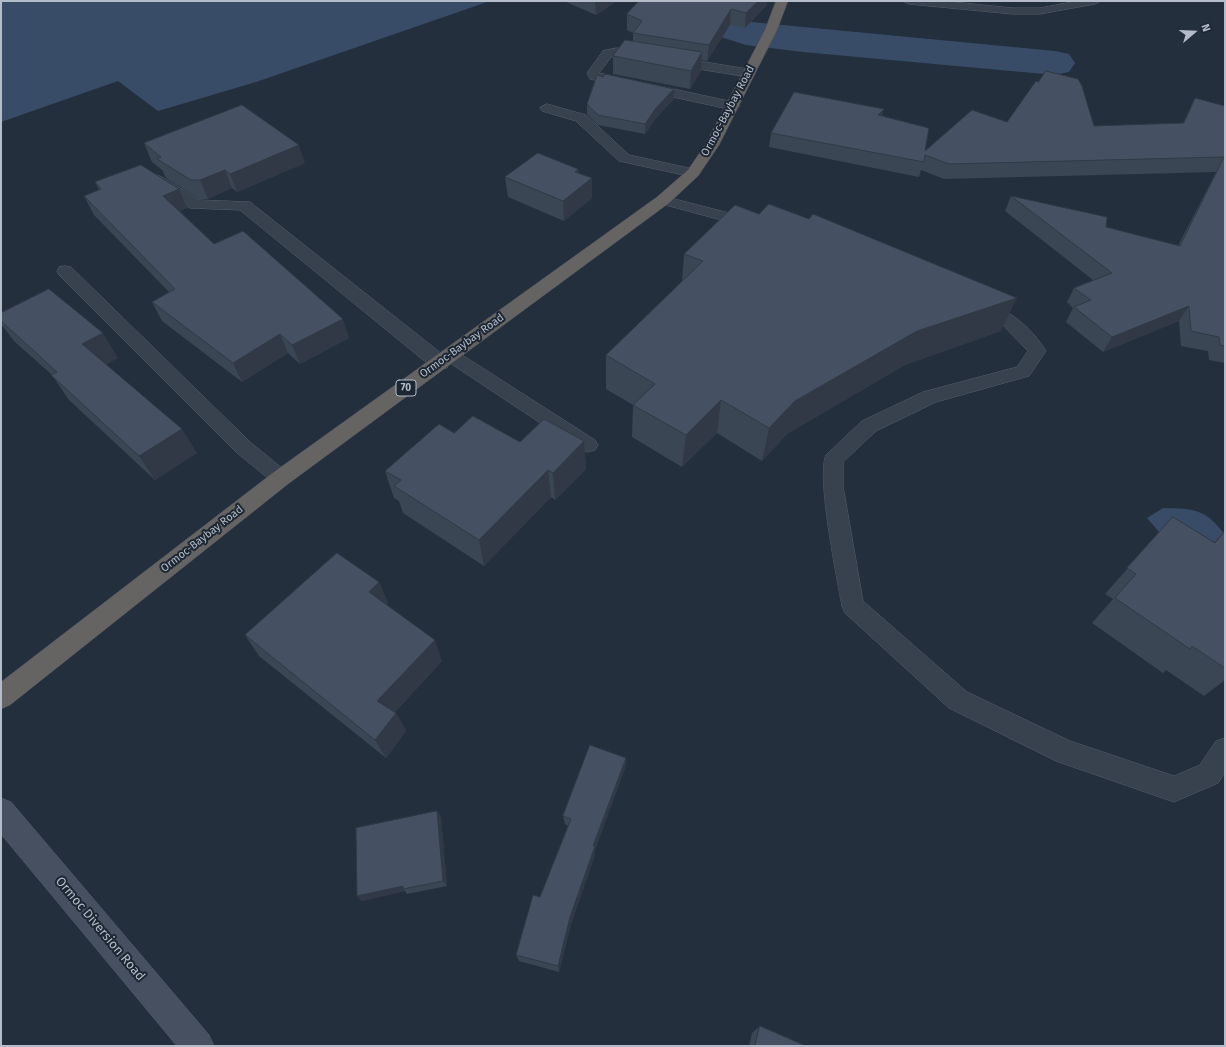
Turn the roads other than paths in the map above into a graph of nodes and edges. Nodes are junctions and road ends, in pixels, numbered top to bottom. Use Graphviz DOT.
graph roads {
  1 [pos="782,1"];
  2 [pos="908,1"];
  3 [pos="1095,1"];
  4 [pos="748,73"];
  5 [pos="732,106"];
  6 [pos="547,108"];
  7 [pos="693,172"];
  8 [pos="147,174"];
  9 [pos="663,200"];
  10 [pos="767,228"];
  11 [pos="65,271"];
  12 [pos="967,300"];
  13 [pos="445,359"];
  14 [pos="588,445"];
  15 [pos="281,478"];
  16 [pos="1,697"];
  17 [pos="1225,750"];
  18 [pos="1,812"];
  19 [pos="198,1046"];
  1 -- 4 [label="highway, Ormoc-Baybay Road / 70"];
  2 -- 3 [label="lane"];
  4 -- 5 [label="highway, Ormoc-Baybay Road / 70"];
  4 -- 5 [label="lane"];
  5 -- 7 [label="highway, Ormoc-Baybay Road / 70"];
  6 -- 7 [label="lane"];
  7 -- 9 [label="highway, Ormoc-Baybay Road / 70"];
  8 -- 13 [label="street"];
  9 -- 10 [label="lane"];
  9 -- 13 [label="highway, Ormoc-Baybay Road / 70"];
  11 -- 15 [label="lane"];
  12 -- 17 [label="lane"];
  13 -- 14 [label="lane"];
  13 -- 15 [label="highway, Ormoc-Baybay Road / 70"];
  15 -- 16 [label="highway, Ormoc-Baybay Road / 70"];
  18 -- 19 [label="main road, Ormoc Diversion Road"];
}
